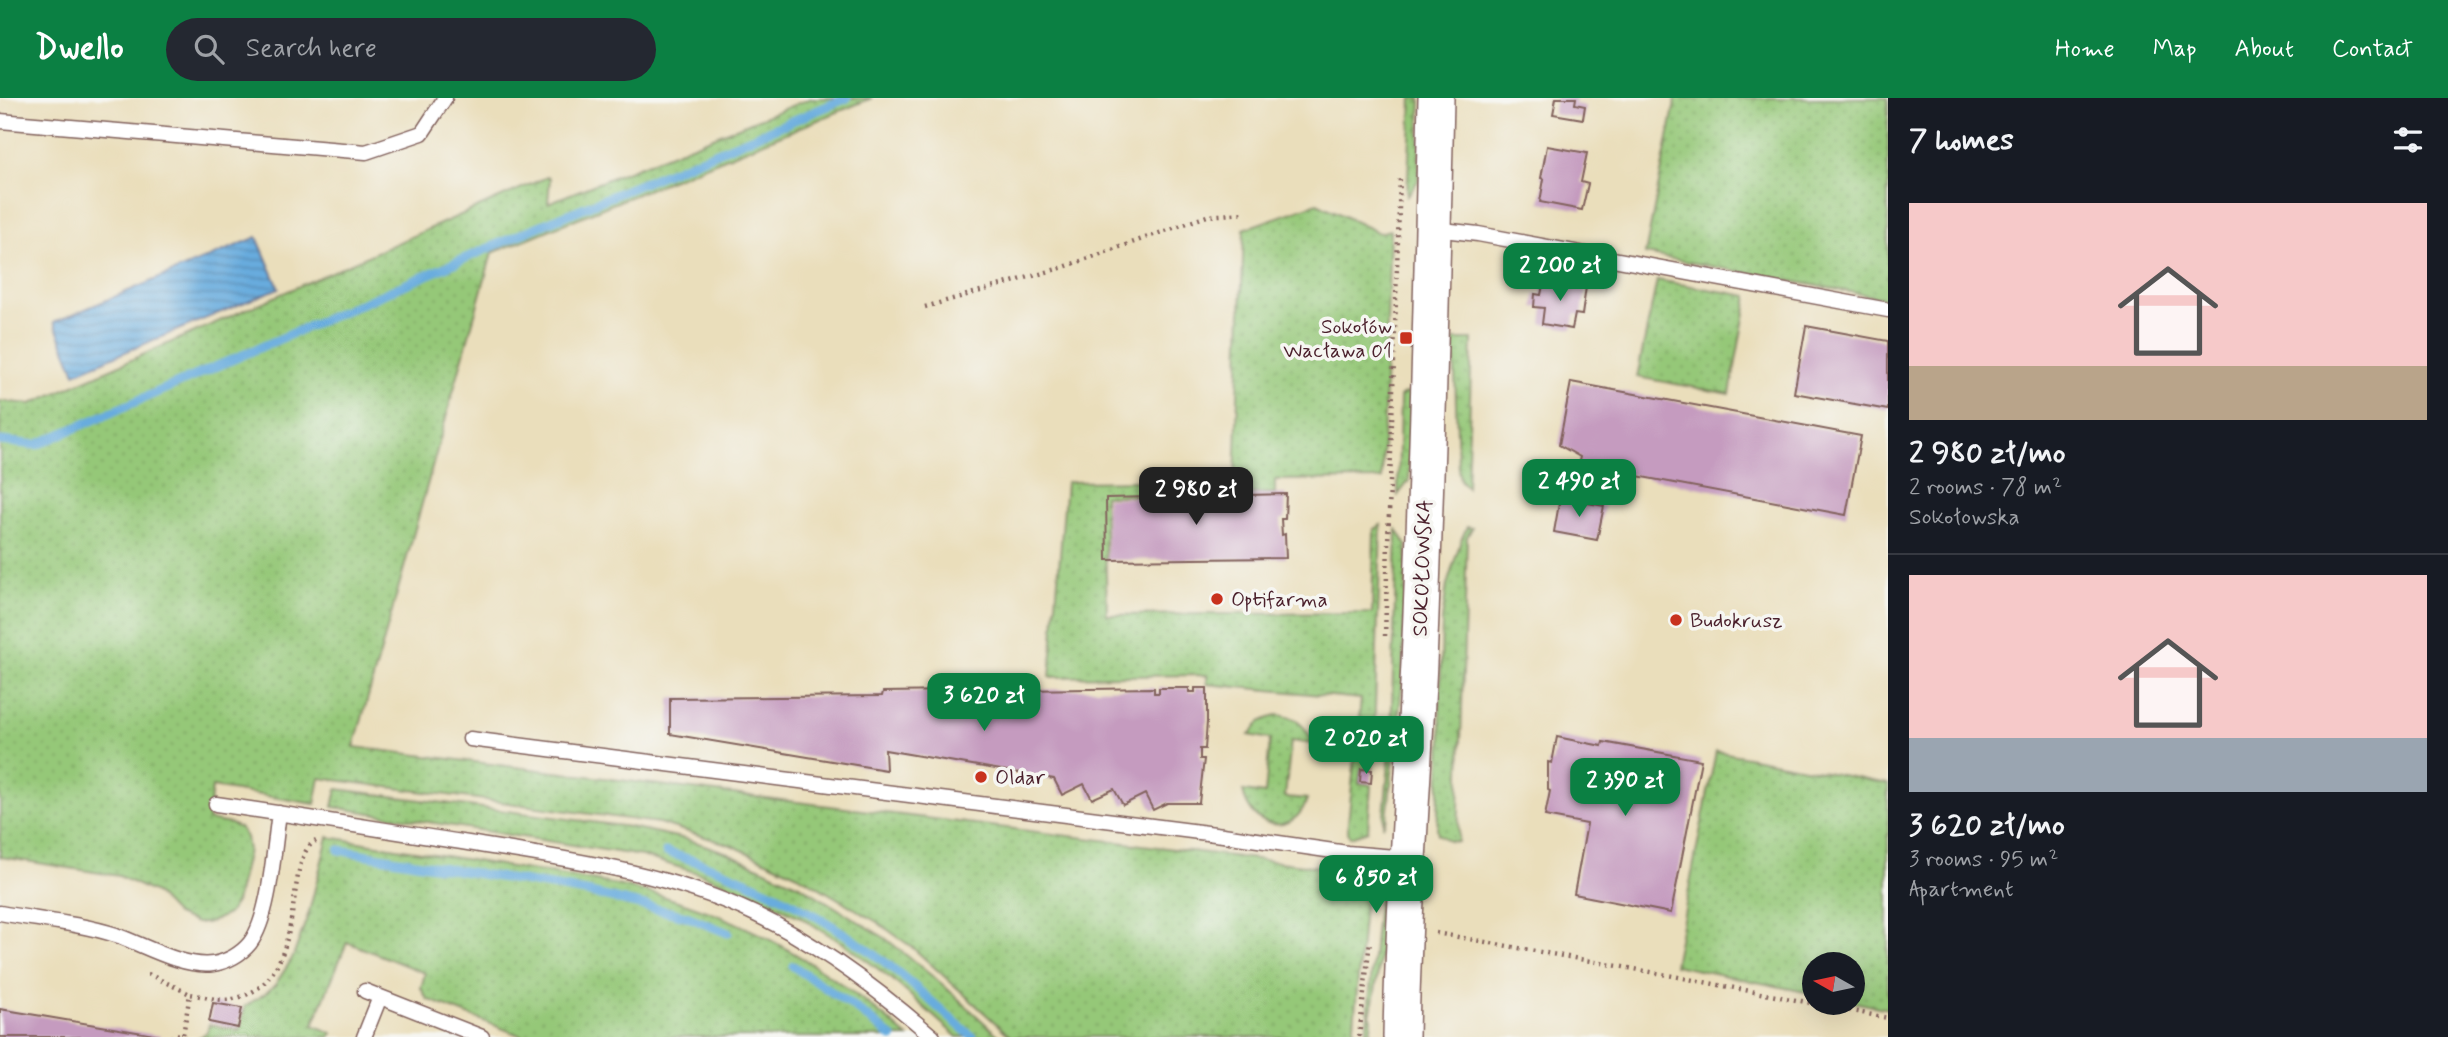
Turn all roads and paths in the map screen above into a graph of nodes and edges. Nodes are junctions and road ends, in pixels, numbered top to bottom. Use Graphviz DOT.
graph roads {
  1 [pos="445,98"];
  2 [pos="1436,98"];
  3 [pos="0,121"];
  4 [pos="1400,171"];
  5 [pos="1245,214"];
  6 [pos="1433,229"];
  7 [pos="925,307"];
  8 [pos="1888,310"];
  9 [pos="1385,642"];
  10 [pos="470,739"];
  11 [pos="216,804"];
  12 [pos="279,813"];
  13 [pos="1407,858"];
  14 [pos="0,913"];
  15 [pos="1387,932"];
  16 [pos="144,972"];
  17 [pos="365,991"];
  18 [pos="190,993"];
  19 [pos="380,997"];
  20 [pos="225,999"];
  21 [pos="1888,1018"];
  22 [pos="172,1037"];
  23 [pos="365,1037"];
  24 [pos="482,1037"];
  25 [pos="933,1037"];
  26 [pos="1359,1037"];
  27 [pos="1401,1037"];
  1 -- 3 [label="lane"];
  2 -- 6 [label="street, SOKOŁOWSKA"];
  4 -- 9 [label="path"];
  5 -- 7 [label="path"];
  6 -- 8 [label="lane"];
  6 -- 13 [label="street, SOKOŁOWSKA"];
  10 -- 13 [label="lane"];
  11 -- 12 [label="lane"];
  12 -- 14 [label="lane"];
  12 -- 25 [label="lane"];
  13 -- 15 [label="street, SOKOŁOWSKA"];
  15 -- 21 [label="path"];
  15 -- 26 [label="path"];
  15 -- 27 [label="street, SOKOŁOWSKA"];
  16 -- 18 [label="path"];
  17 -- 19 [label="lane"];
  18 -- 20 [label="path"];
  18 -- 22 [label="path"];
  19 -- 23 [label="lane"];
  19 -- 24 [label="lane"];
}
